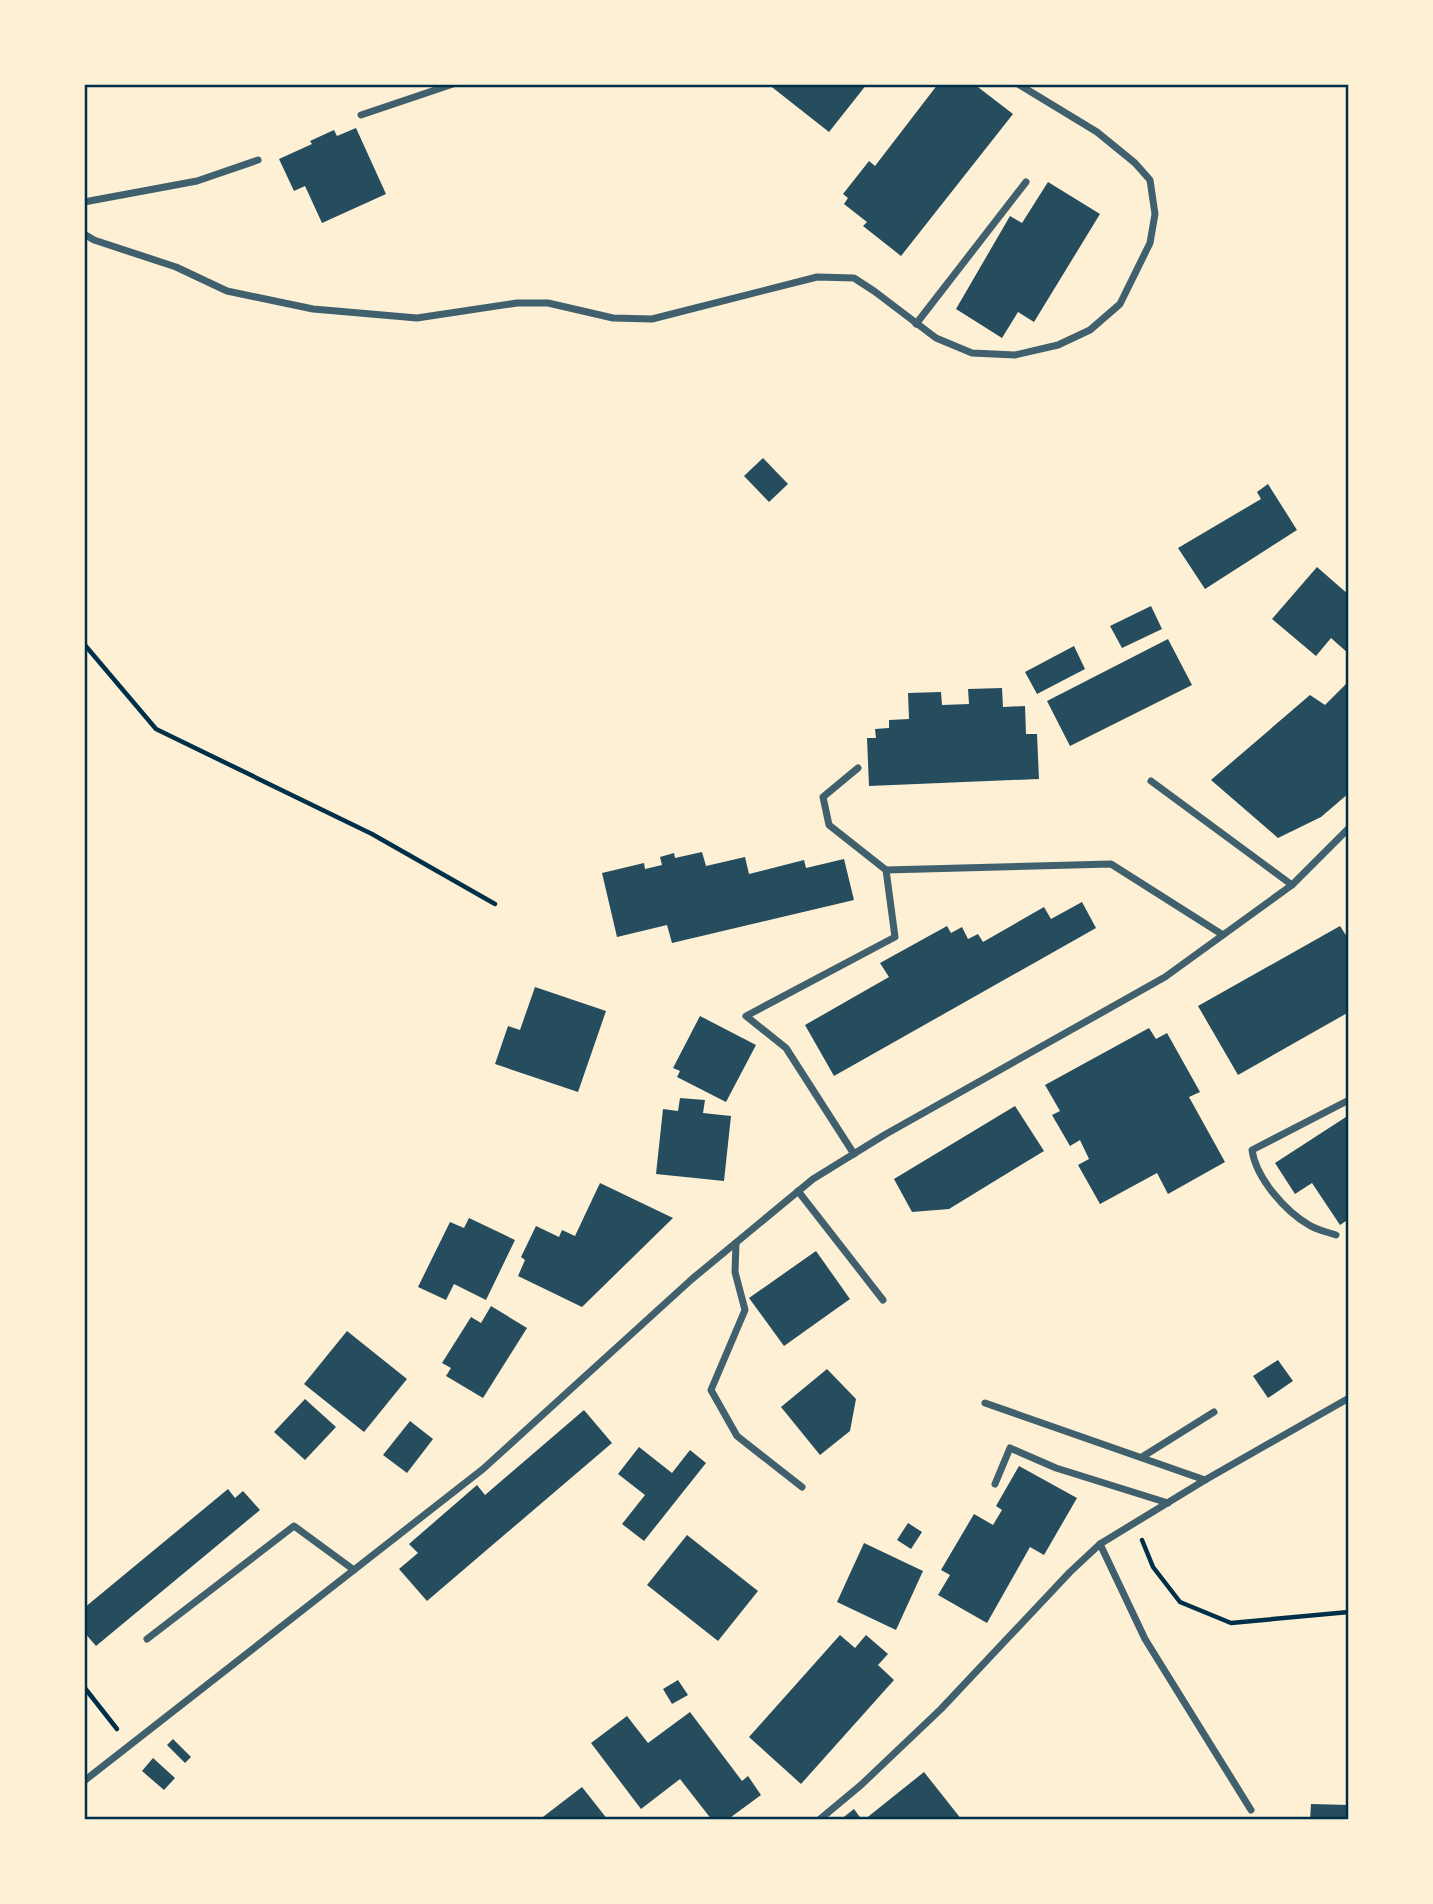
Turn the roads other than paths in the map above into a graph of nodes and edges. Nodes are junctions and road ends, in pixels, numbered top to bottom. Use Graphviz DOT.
graph roads {
  1 [pos="453,84"];
  2 [pos="1018,84"];
  3 [pos="361,115"];
  4 [pos="258,160"];
  5 [pos="1026,182"];
  6 [pos="84,202"];
  7 [pos="84,234"];
  8 [pos="916,324"];
  9 [pos="858,768"];
  10 [pos="1151,781"];
  11 [pos="1349,828"];
  12 [pos="886,870"];
  13 [pos="1292,885"];
  14 [pos="1223,935"];
  15 [pos="1349,1100"];
  16 [pos="854,1154"];
  17 [pos="798,1191"];
  18 [pos="1336,1235"];
  19 [pos="736,1243"];
  20 [pos="883,1300"];
  21 [pos="1349,1398"];
  22 [pos="985,1403"];
  23 [pos="1214,1412"];
  24 [pos="1142,1457"];
  25 [pos="1205,1480"];
  26 [pos="995,1484"];
  27 [pos="802,1487"];
  28 [pos="1168,1503"];
  29 [pos="1100,1544"];
  30 [pos="354,1570"];
  31 [pos="146,1639"];
  32 [pos="84,1781"];
  33 [pos="1251,1810"];
  34 [pos="819,1820"];
  1 -- 3 [label="street"];
  2 -- 8 [label="street"];
  4 -- 6 [label="street"];
  5 -- 8 [label="street"];
  7 -- 8 [label="street"];
  9 -- 12 [label="street"];
  10 -- 13 [label="street"];
  11 -- 13 [label="street"];
  12 -- 14 [label="street"];
  12 -- 16 [label="street"];
  13 -- 14 [label="street"];
  14 -- 16 [label="street"];
  15 -- 18 [label="street"];
  16 -- 17 [label="street"];
  17 -- 19 [label="street"];
  17 -- 20 [label="street"];
  19 -- 27 [label="street"];
  19 -- 30 [label="street"];
  21 -- 25 [label="street"];
  22 -- 24 [label="street"];
  23 -- 24 [label="street"];
  24 -- 25 [label="street"];
  25 -- 28 [label="street"];
  26 -- 28 [label="street"];
  28 -- 29 [label="street"];
  29 -- 33 [label="street"];
  29 -- 34 [label="street"];
  30 -- 31 [label="street"];
  30 -- 32 [label="street"];
}
